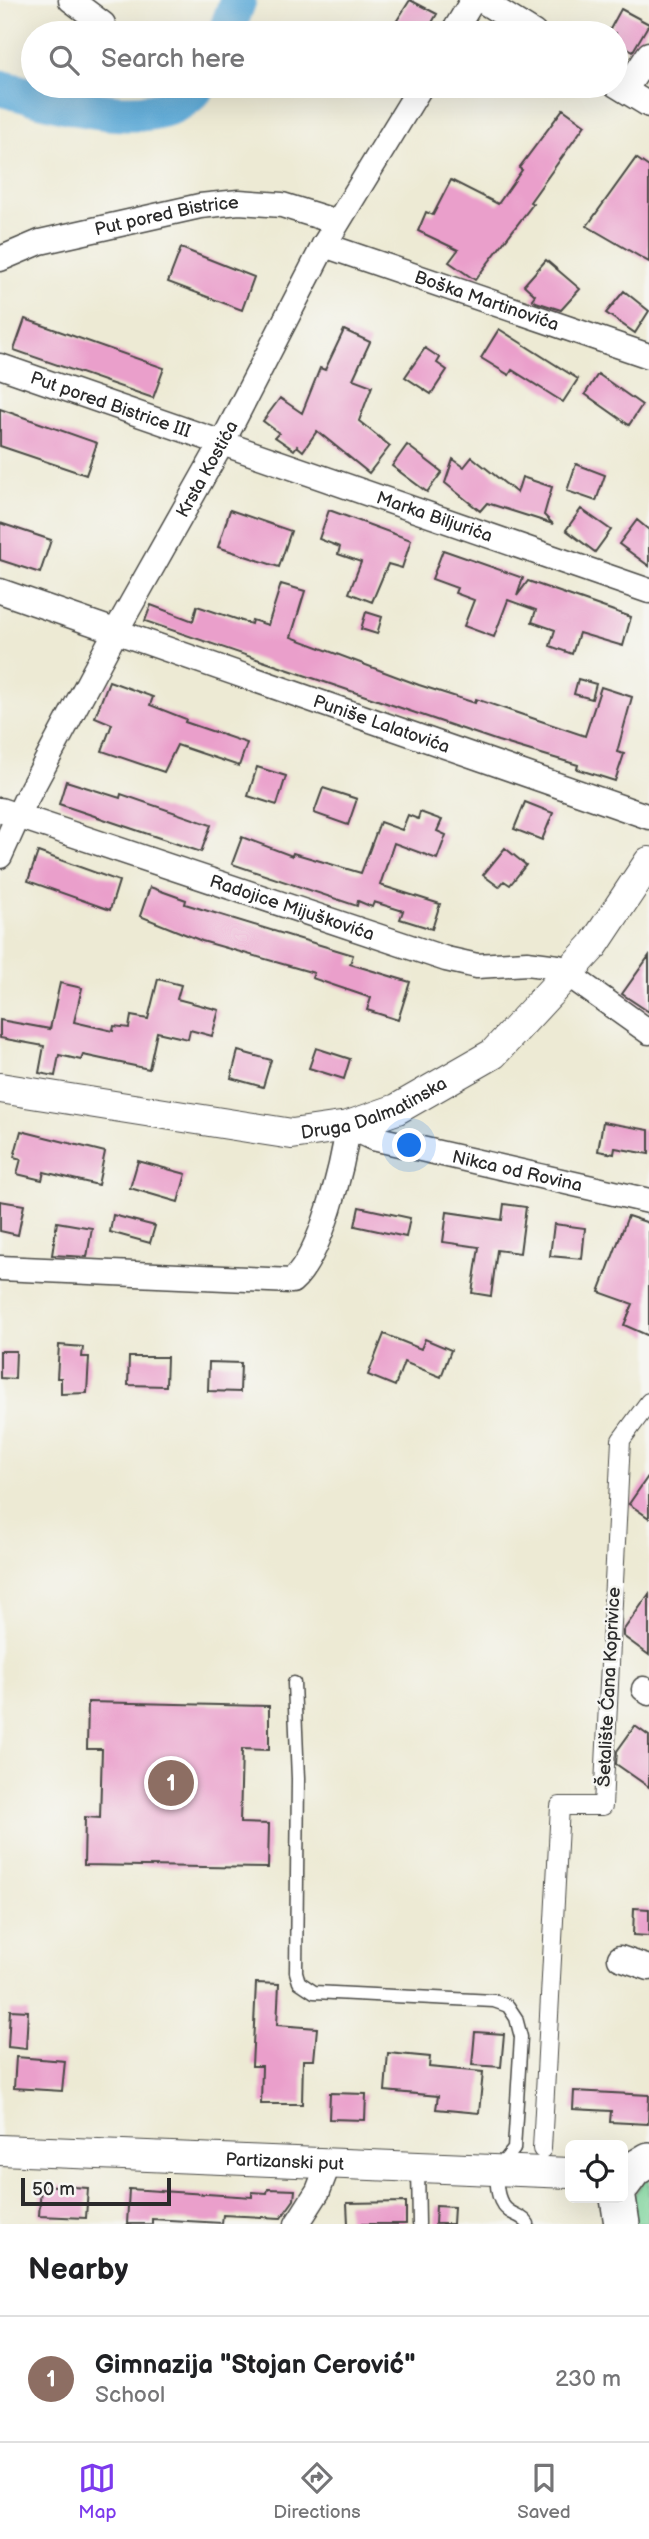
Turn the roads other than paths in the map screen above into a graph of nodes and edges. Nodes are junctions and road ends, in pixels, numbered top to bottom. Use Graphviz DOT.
graph roads {
  1 [pos="71,0"];
  2 [pos="473,0"];
  3 [pos="481,0"];
  4 [pos="99,21"];
  5 [pos="460,21"];
  6 [pos="515,21"];
  7 [pos="649,54"];
  8 [pos="628,79"];
  9 [pos="628,93"];
  10 [pos="414,98"];
  11 [pos="649,105"];
  12 [pos="337,222"];
  13 [pos="324,245"];
  14 [pos="0,259"];
  15 [pos="649,356"];
  16 [pos="0,366"];
  17 [pos="223,441"];
  18 [pos="0,591"];
  19 [pos="649,591"];
  20 [pos="116,631"];
  21 [pos="9,813"];
  22 [pos="649,817"];
  23 [pos="0,856"];
  24 [pos="649,862"];
  25 [pos="568,973"];
  26 [pos="649,1032"];
  27 [pos="0,1088"];
  28 [pos="348,1126"];
  29 [pos="649,1201"];
  30 [pos="0,1268"];
  31 [pos="649,1402"];
  32 [pos="294,1683"];
  33 [pos="620,1958"];
  34 [pos="649,1968"];
  35 [pos="542,2149"];
  36 [pos="0,2150"];
  37 [pos="649,2160"];
  38 [pos="328,2165"];
  39 [pos="418,2168"];
  40 [pos="496,2171"];
  41 [pos="565,2173"];
  42 [pos="628,2177"];
  43 [pos="619,2203"];
  44 [pos="297,2224"];
  45 [pos="419,2224"];
  46 [pos="528,2224"];
  47 [pos="622,2224"];
  1 -- 4 [label="street"];
  2 -- 5 [label="street"];
  3 -- 6 [label="street"];
  7 -- 8 [label="street"];
  9 -- 11 [label="street"];
  10 -- 12 [label="street, Krsta Kostića"];
  12 -- 13 [label="street, Krsta Kostića"];
  12 -- 14 [label="street, Put pored Bistrice"];
  13 -- 15 [label="street, Boška Martinovića"];
  13 -- 17 [label="street, Krsta Kostića"];
  16 -- 17 [label="street, Put pored Bistrice III"];
  17 -- 19 [label="street, Marka Biljurića"];
  17 -- 20 [label="street, Krsta Kostića"];
  18 -- 20 [label="street, Puniše Lalatovića"];
  20 -- 21 [label="street, Krsta Kostića"];
  20 -- 22 [label="street, Puniše Lalatovića"];
  21 -- 23 [label="street, Krsta Kostića"];
  21 -- 25 [label="street, Radojice Mijuškovića"];
  24 -- 25 [label="street, Druga Dalmatinska"];
  25 -- 26 [label="street"];
  25 -- 28 [label="street, Druga Dalmatinska"];
  27 -- 28 [label="street, Druga Dalmatinska"];
  28 -- 29 [label="street, Nikca od Rovina"];
  28 -- 30 [label="street"];
  31 -- 35 [label="street, Šetalište Ćana Koprivice"];
  32 -- 40 [label="lane"];
  33 -- 34 [label="street"];
  36 -- 38 [label="street, Partizanski put"];
  37 -- 42 [label="main road"];
  38 -- 39 [label="street, Partizanski put"];
  38 -- 44 [label="street"];
  39 -- 40 [label="street, Partizanski put"];
  39 -- 45 [label="lane"];
  40 -- 41 [label="street, Partizanski put"];
  40 -- 46 [label="lane"];
  43 -- 47 [label="main road"];
}
